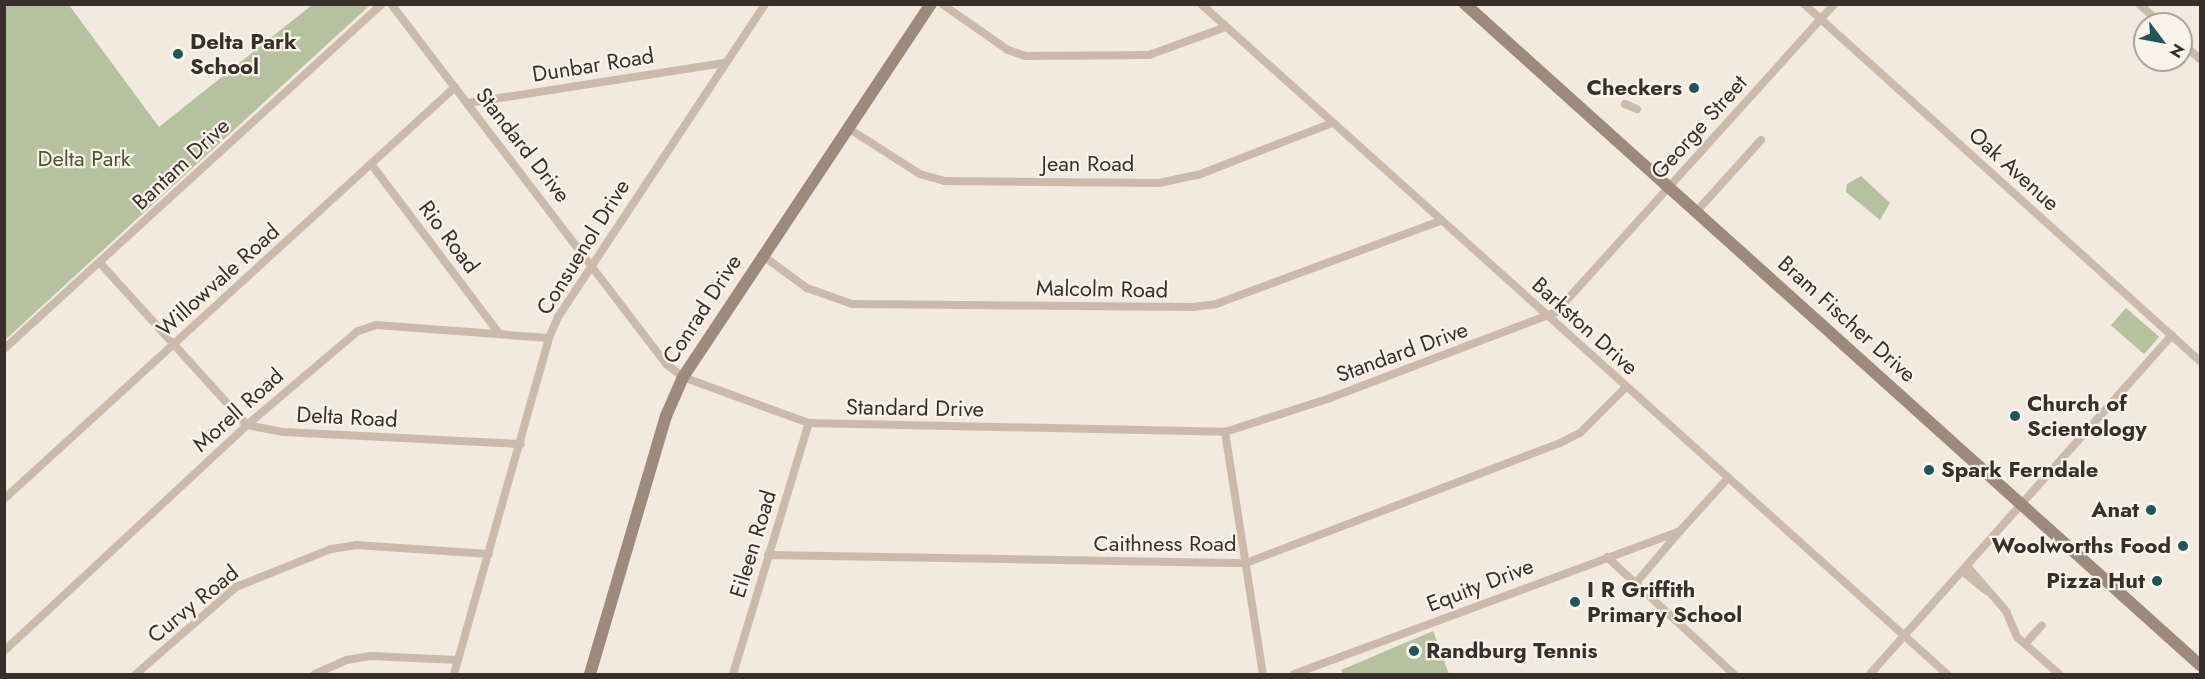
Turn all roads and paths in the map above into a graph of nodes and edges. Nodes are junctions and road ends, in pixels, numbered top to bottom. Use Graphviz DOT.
graph roads {
  1 [pos="382,4"];
  2 [pos="390,4"];
  3 [pos="765,4"];
  4 [pos="931,4"];
  5 [pos="942,4"];
  6 [pos="1201,4"];
  7 [pos="1465,4"];
  8 [pos="1804,4"];
  9 [pos="1834,4"];
  10 [pos="1821,20"];
  11 [pos="1226,27"];
  12 [pos="724,63"];
  13 [pos="455,87"];
  14 [pos="468,103"];
  15 [pos="1625,104"];
  16 [pos="1637,109"];
  17 [pos="1332,123"];
  18 [pos="848,128"];
  19 [pos="1761,140"];
  20 [pos="371,164"];
  21 [pos="1669,188"];
  22 [pos="1696,212"];
  23 [pos="1440,221"];
  24 [pos="762,255"];
  25 [pos="100,263"];
  26 [pos="591,263"];
  27 [pos="1591,274"];
  28 [pos="1547,316"];
  29 [pos="498,332"];
  30 [pos="2172,335"];
  31 [pos="549,338"];
  32 [pos="174,344"];
  33 [pos="4,350"];
  34 [pos="2200,361"];
  35 [pos="683,377"];
  36 [pos="1626,387"];
  37 [pos="809,423"];
  38 [pos="247,425"];
  39 [pos="1225,432"];
  40 [pos="521,444"];
  41 [pos="1728,478"];
  42 [pos="4,500"];
  43 [pos="2023,504"];
  44 [pos="1680,531"];
  45 [pos="489,554"];
  46 [pos="768,555"];
  47 [pos="1606,557"];
  48 [pos="1246,563"];
  49 [pos="1964,569"];
  50 [pos="1635,584"];
  51 [pos="2042,625"];
  52 [pos="1904,636"];
  53 [pos="2025,644"];
  54 [pos="4,651"];
  55 [pos="458,660"];
  56 [pos="2200,665"];
  57 [pos="136,675"];
  58 [pos="315,675"];
  59 [pos="454,675"];
  60 [pos="590,675"];
  61 [pos="733,675"];
  62 [pos="1263,675"];
  63 [pos="1294,675"];
  64 [pos="1734,675"];
  65 [pos="1870,675"];
  66 [pos="1947,675"];
  67 [pos="2059,675"];
  1 -- 25 [label="street, Bantam Drive"];
  2 -- 13 [label="street, Standard Drive"];
  3 -- 12 [label="street, Consuenol Drive"];
  4 -- 18 [label="main road, Conrad Drive"];
  5 -- 11 [label="street"];
  6 -- 11 [label="street, Barkston Drive"];
  7 -- 21 [label="main road, Bram Fischer Drive"];
  8 -- 10 [label="street, Oak Avenue"];
  9 -- 10 [label="street, George Street"];
  10 -- 21 [label="street, George Street"];
  10 -- 30 [label="street, Oak Avenue"];
  11 -- 17 [label="street, Barkston Drive"];
  12 -- 14 [label="street, Dunbar Road"];
  12 -- 26 [label="street, Consuenol Drive"];
  13 -- 14 [label="street, Standard Drive"];
  13 -- 20 [label="street, Willowvale Road"];
  14 -- 26 [label="street, Standard Drive"];
  15 -- 16 [label="street"];
  17 -- 18 [label="street, Jean Road"];
  17 -- 23 [label="street, Barkston Drive"];
  18 -- 24 [label="main road, Conrad Drive"];
  19 -- 22 [label="street"];
  20 -- 29 [label="street, Rio Road"];
  20 -- 32 [label="street, Willowvale Road"];
  21 -- 22 [label="main road, Bram Fischer Drive"];
  21 -- 27 [label="street, George Street"];
  22 -- 43 [label="main road, Bram Fischer Drive"];
  23 -- 24 [label="street, Malcolm Road"];
  23 -- 28 [label="street, Barkston Drive"];
  24 -- 35 [label="main road, Conrad Drive"];
  25 -- 32 [label="street"];
  25 -- 33 [label="street, Bantam Drive"];
  26 -- 31 [label="street, Consuenol Drive"];
  26 -- 35 [label="street, Standard Drive"];
  27 -- 28 [label="street, Standard Drive"];
  28 -- 36 [label="street, Barkston Drive"];
  28 -- 39 [label="street, Standard Drive"];
  29 -- 31 [label="street, Morell Road"];
  29 -- 38 [label="street, Morell Road"];
  30 -- 34 [label="street, Oak Avenue"];
  30 -- 43 [label="street"];
  31 -- 40 [label="street, Consuenol Drive"];
  32 -- 38 [label="street"];
  32 -- 42 [label="street, Willowvale Road"];
  35 -- 37 [label="street, Standard Drive"];
  35 -- 60 [label="main road, Conrad Drive"];
  36 -- 41 [label="street, Barkston Drive"];
  36 -- 48 [label="street, Caithness Road"];
  37 -- 39 [label="street, Standard Drive"];
  37 -- 46 [label="street, Eileen Road"];
  38 -- 40 [label="street, Delta Road"];
  38 -- 54 [label="street, Morell Road"];
  39 -- 48 [label="street"];
  40 -- 45 [label="street, Consuenol Drive"];
  41 -- 44 [label="street, Equity Drive"];
  41 -- 52 [label="street, Barkston Drive"];
  43 -- 49 [label="street"];
  43 -- 56 [label="main road, Bram Fischer Drive"];
  44 -- 47 [label="street, Equity Drive"];
  44 -- 50 [label="street, Equity Drive"];
  45 -- 55 [label="street, Consuenol Drive"];
  45 -- 57 [label="street, Curvy Road"];
  46 -- 48 [label="street, Caithness Road"];
  46 -- 61 [label="street, Eileen Road"];
  47 -- 50 [label="street"];
  47 -- 63 [label="street, Equity Drive"];
  48 -- 62 [label="street"];
  49 -- 52 [label="street"];
  49 -- 53 [label="street"];
  50 -- 64 [label="street"];
  51 -- 53 [label="street"];
  52 -- 65 [label="street"];
  52 -- 66 [label="street, Barkston Drive"];
  53 -- 67 [label="street"];
  55 -- 58 [label="street"];
  55 -- 59 [label="street, Consuenol Drive"];
}
